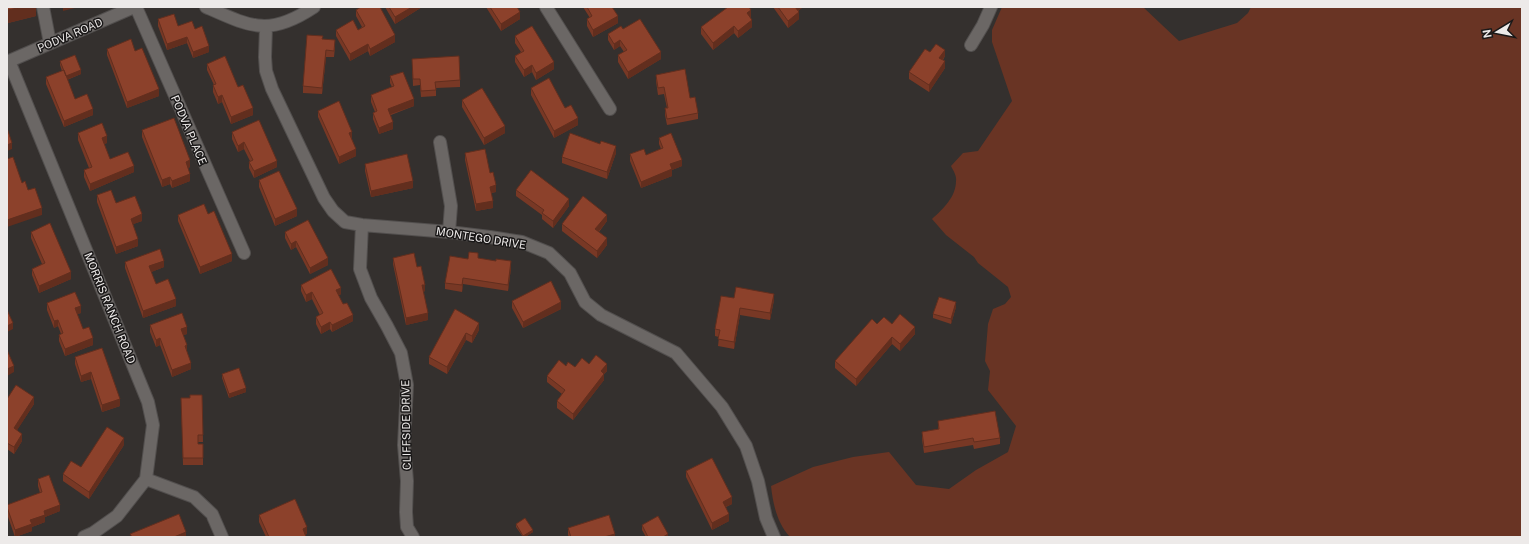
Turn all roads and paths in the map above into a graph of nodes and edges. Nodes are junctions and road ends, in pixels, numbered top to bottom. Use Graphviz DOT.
graph roads {
  1 [pos="43,7"];
  2 [pos="135,7"];
  3 [pos="206,7"];
  4 [pos="314,7"];
  5 [pos="546,7"];
  6 [pos="991,7"];
  7 [pos="266,27"];
  8 [pos="50,43"];
  9 [pos="970,45"];
  10 [pos="8,62"];
  11 [pos="610,109"];
  12 [pos="440,142"];
  13 [pos="362,225"];
  14 [pos="449,232"];
  15 [pos="244,253"];
  16 [pos="146,479"];
  17 [pos="84,537"];
  18 [pos="222,537"];
  19 [pos="413,537"];
  20 [pos="774,537"];
  1 -- 8 [label="street"];
  2 -- 8 [label="street, PODVA ROAD"];
  2 -- 15 [label="street, PODVA PLACE"];
  3 -- 7 [label="street"];
  4 -- 7 [label="street"];
  5 -- 11 [label="street"];
  6 -- 9 [label="street"];
  7 -- 13 [label="street, MONTEGO DRIVE"];
  8 -- 10 [label="street, PODVA ROAD"];
  10 -- 16 [label="street, MORRIS RANCH ROAD"];
  12 -- 14 [label="street"];
  13 -- 14 [label="street, MONTEGO DRIVE"];
  13 -- 19 [label="street, CLIFFSIDE DRIVE"];
  14 -- 20 [label="street, MONTEGO DRIVE"];
  16 -- 17 [label="street"];
  16 -- 18 [label="street"];
}
